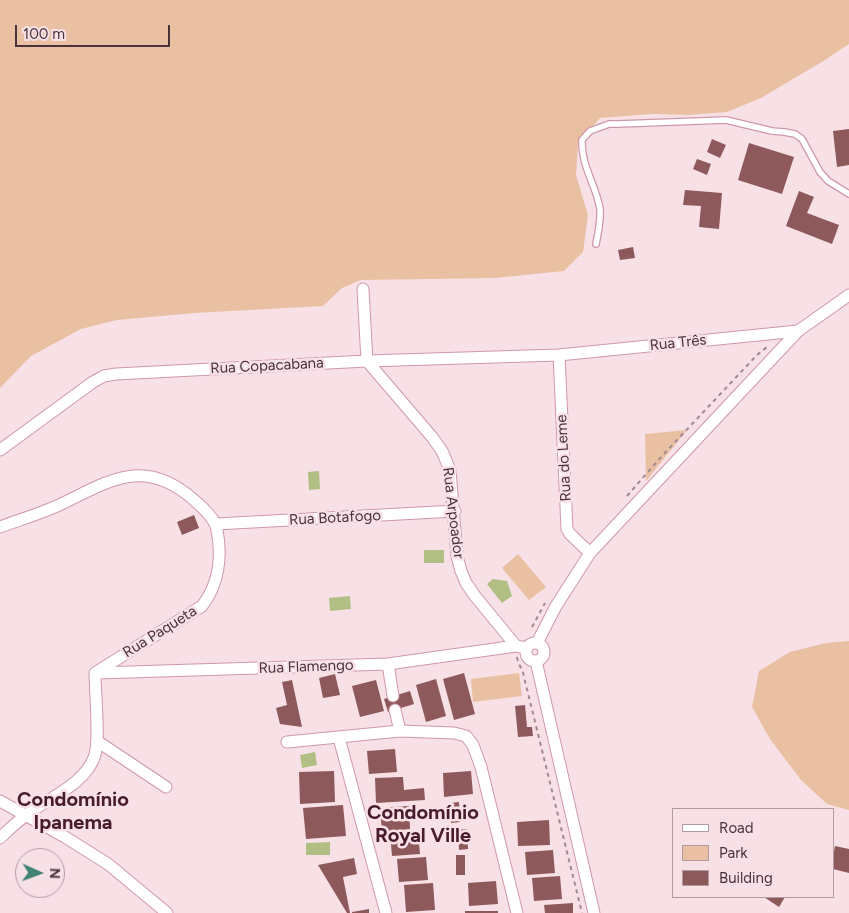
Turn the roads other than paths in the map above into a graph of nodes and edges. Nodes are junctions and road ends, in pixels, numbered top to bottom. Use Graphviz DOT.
graph roads {
  1 [pos="849,194"];
  2 [pos="596,244"];
  3 [pos="363,289"];
  4 [pos="849,295"];
  5 [pos="798,331"];
  6 [pos="559,355"];
  7 [pos="368,362"];
  8 [pos="0,450"];
  9 [pos="455,511"];
  10 [pos="216,524"];
  11 [pos="0,527"];
  12 [pos="590,553"];
  13 [pos="525,646"];
  14 [pos="388,664"];
  15 [pos="95,673"];
  16 [pos="393,696"];
  17 [pos="395,710"];
  18 [pos="400,732"];
  19 [pos="339,738"];
  20 [pos="96,741"];
  21 [pos="288,742"];
  22 [pos="166,787"];
  23 [pos="0,800"];
  24 [pos="26,815"];
  25 [pos="0,838"];
  26 [pos="167,913"];
  27 [pos="386,913"];
  28 [pos="517,913"];
  29 [pos="594,913"];
  1 -- 2 [label="lane"];
  3 -- 7 [label="street"];
  4 -- 5 [label="street"];
  5 -- 6 [label="street, Rua Três"];
  5 -- 12 [label="street"];
  6 -- 7 [label="street, Rua Copacabana"];
  6 -- 12 [label="street, Rua do Leme"];
  7 -- 8 [label="street, Rua Copacabana"];
  7 -- 9 [label="street, Rua Arpoador"];
  9 -- 10 [label="street, Rua Botafogo"];
  9 -- 13 [label="street, Rua Arpoador"];
  10 -- 11 [label="street"];
  10 -- 15 [label="street, Rua Paqueta"];
  12 -- 13 [label="street"];
  13 -- 14 [label="street, Rua Flamengo"];
  13 -- 29 [label="street, Rua Arpoador"];
  14 -- 15 [label="street, Rua Flamengo"];
  14 -- 16 [label="street"];
  15 -- 20 [label="street"];
  17 -- 18 [label="street"];
  18 -- 19 [label="street"];
  18 -- 28 [label="street"];
  19 -- 21 [label="street"];
  19 -- 27 [label="street"];
  20 -- 22 [label="street"];
  20 -- 24 [label="street"];
  23 -- 24 [label="street"];
  24 -- 25 [label="street"];
  24 -- 26 [label="street"];
}
